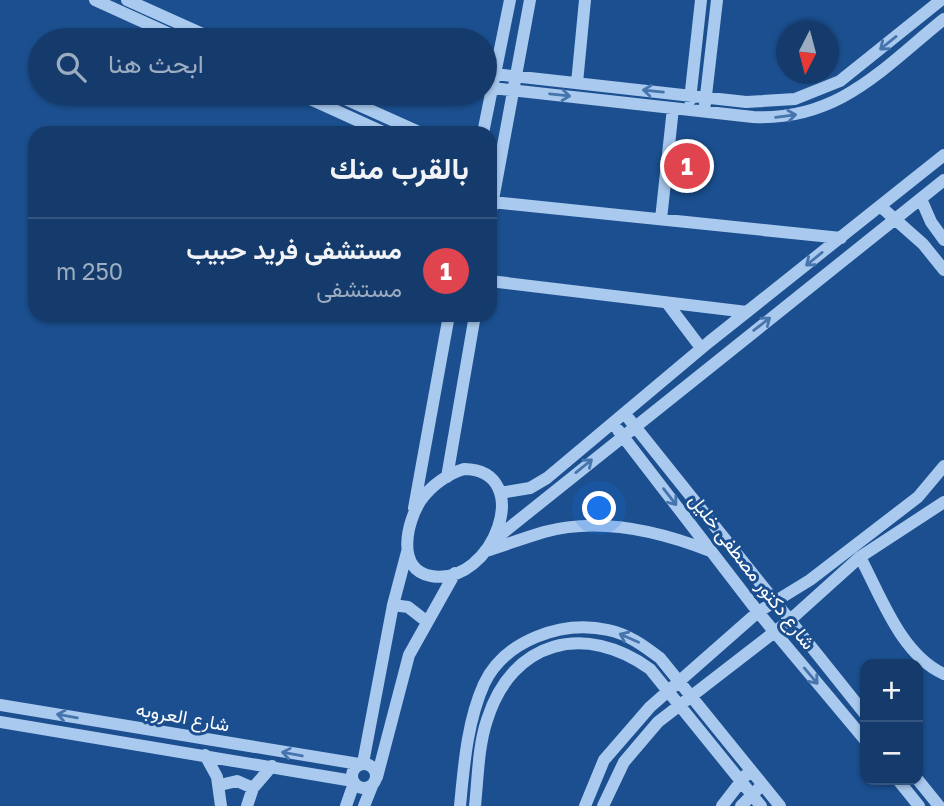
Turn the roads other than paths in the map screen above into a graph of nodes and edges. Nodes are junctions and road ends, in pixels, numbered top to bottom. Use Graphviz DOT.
graph roads {
  1 [pos="95,0"];
  2 [pos="127,0"];
  3 [pos="510,0"];
  4 [pos="530,0"];
  5 [pos="585,0"];
  6 [pos="701,0"];
  7 [pos="718,0"];
  8 [pos="941,0"];
  9 [pos="944,19"];
  10 [pos="157,28"];
  11 [pos="189,28"];
  12 [pos="497,64"];
  13 [pos="497,74"];
  14 [pos="514,76"];
  15 [pos="577,83"];
  16 [pos="497,88"];
  17 [pos="512,90"];
  18 [pos="690,95"];
  19 [pos="705,97"];
  20 [pos="323,105"];
  21 [pos="359,105"];
  22 [pos="489,105"];
  23 [pos="674,108"];
  24 [pos="688,110"];
  25 [pos="704,111"];
  26 [pos="370,126"];
  27 [pos="405,126"];
  28 [pos="484,126"];
  29 [pos="944,155"];
  30 [pos="497,174"];
  31 [pos="944,180"];
  32 [pos="921,199"];
  33 [pos="497,203"];
  34 [pos="880,206"];
  35 [pos="661,219"];
  36 [pos="894,220"];
  37 [pos="841,238"];
  38 [pos="944,240"];
  39 [pos="944,271"];
  40 [pos="497,282"];
  41 [pos="667,303"];
  42 [pos="747,312"];
  43 [pos="448,322"];
  44 [pos="474,322"];
  45 [pos="705,345"];
  46 [pos="720,357"];
  47 [pos="625,415"];
  48 [pos="430,419"];
  49 [pos="456,425"];
  50 [pos="613,425"];
  51 [pos="634,426"];
  52 [pos="622,435"];
  53 [pos="944,466"];
  54 [pos="447,477"];
  55 [pos="539,484"];
  56 [pos="500,492"];
  57 [pos="547,495"];
  58 [pos="944,502"];
  59 [pos="413,516"];
  60 [pos="490,546"];
  61 [pos="407,551"];
  62 [pos="712,552"];
  63 [pos="860,557"];
  64 [pos="455,573"];
  65 [pos="775,599"];
  66 [pos="393,606"];
  67 [pos="758,612"];
  68 [pos="790,620"];
  69 [pos="426,621"];
  70 [pos="774,632"];
  71 [pos="943,672"];
  72 [pos="682,681"];
  73 [pos="669,691"];
  74 [pos="692,694"];
  75 [pos="679,704"];
  76 [pos="0,705"];
  77 [pos="860,708"];
  78 [pos="38,711"];
  79 [pos="0,722"];
  80 [pos="36,728"];
  81 [pos="860,734"];
  82 [pos="205,755"];
  83 [pos="335,761"];
  84 [pos="361,764"];
  85 [pos="272,766"];
  86 [pos="751,770"];
  87 [pos="333,776"];
  88 [pos="741,781"];
  89 [pos="354,782"];
  90 [pos="374,782"];
  91 [pos="762,784"];
  92 [pos="220,785"];
  93 [pos="902,785"];
  94 [pos="922,785"];
  95 [pos="253,788"];
  96 [pos="752,794"];
  97 [pos="221,806"];
  98 [pos="247,806"];
  99 [pos="346,806"];
  100 [pos="364,806"];
  101 [pos="460,806"];
  102 [pos="475,806"];
  103 [pos="585,806"];
  104 [pos="603,806"];
  105 [pos="722,806"];
  106 [pos="741,806"];
  107 [pos="761,806"];
  108 [pos="780,806"];
  109 [pos="919,806"];
  110 [pos="939,806"];
  1 -- 10 [label="street"];
  2 -- 11 [label="street"];
  3 -- 12 [label="street"];
  4 -- 14 [label="street"];
  5 -- 15 [label="street"];
  6 -- 18 [label="street"];
  7 -- 19 [label="street"];
  8 -- 19 [label="street, one-way"];
  25 -- 9 [label="street, one-way"];
  13 -- 14 [label="street"];
  14 -- 15 [label="street"];
  14 -- 17 [label="street"];
  18 -- 15 [label="street, one-way"];
  16 -- 17 [label="street"];
  17 -- 23 [label="street, one-way"];
  17 -- 30 [label="street"];
  18 -- 19 [label="street"];
  18 -- 24 [label="street"];
  19 -- 25 [label="street"];
  20 -- 26 [label="street"];
  21 -- 27 [label="street"];
  22 -- 28 [label="street"];
  23 -- 24 [label="street"];
  23 -- 35 [label="street"];
  24 -- 25 [label="street"];
  29 -- 34 [label="street"];
  31 -- 32 [label="street"];
  32 -- 36 [label="street"];
  32 -- 38 [label="street"];
  33 -- 35 [label="street"];
  34 -- 36 [label="street"];
  34 -- 37 [label="street"];
  35 -- 37 [label="street"];
  36 -- 39 [label="street"];
  46 -- 36 [label="street, one-way"];
  37 -- 42 [label="street, one-way"];
  40 -- 41 [label="street"];
  41 -- 42 [label="street"];
  41 -- 45 [label="street"];
  42 -- 45 [label="street"];
  43 -- 48 [label="street"];
  44 -- 49 [label="street"];
  45 -- 46 [label="street"];
  45 -- 47 [label="street"];
  46 -- 51 [label="street"];
  47 -- 50 [label="street"];
  47 -- 51 [label="street, شارع دكتور مصطفى خليل"];
  48 -- 49 [label="street"];
  48 -- 59 [label="street"];
  49 -- 54 [label="street"];
  50 -- 52 [label="street, شارع دكتور مصطفى خليل"];
  50 -- 55 [label="street"];
  51 -- 52 [label="street"];
  51 -- 65 [label="street, شارع دكتور مصطفى خليل"];
  57 -- 52 [label="street, one-way"];
  52 -- 62 [label="street, شارع دكتور مصطفى خليل, one-way"];
  53 -- 65 [label="street"];
  54 -- 56 [label="street"];
  54 -- 59 [label="street"];
  55 -- 56 [label="street"];
  55 -- 57 [label="street"];
  56 -- 60 [label="street"];
  57 -- 60 [label="street"];
  58 -- 63 [label="street"];
  59 -- 61 [label="street"];
  60 -- 62 [label="street"];
  60 -- 64 [label="street"];
  61 -- 64 [label="street"];
  61 -- 66 [label="street"];
  62 -- 67 [label="street, شارع دكتور مصطفى خليل"];
  63 -- 68 [label="street"];
  63 -- 71 [label="street"];
  64 -- 69 [label="street"];
  65 -- 67 [label="street"];
  65 -- 68 [label="street, شارع دكتور مصطفى خليل"];
  66 -- 69 [label="street"];
  66 -- 84 [label="street"];
  67 -- 70 [label="street, شارع دكتور مصطفى خليل"];
  67 -- 72 [label="street"];
  68 -- 70 [label="street"];
  68 -- 77 [label="street, شارع دكتور مصطفى خليل"];
  69 -- 90 [label="street"];
  70 -- 74 [label="street"];
  70 -- 81 [label="street, شارع دكتور مصطفى خليل, one-way"];
  72 -- 73 [label="street"];
  72 -- 74 [label="street"];
  72 -- 101 [label="street, one-way"];
  73 -- 75 [label="street"];
  73 -- 102 [label="street"];
  73 -- 103 [label="street"];
  74 -- 75 [label="street"];
  74 -- 86 [label="street"];
  75 -- 88 [label="street"];
  75 -- 104 [label="street"];
  76 -- 78 [label="street, شارع العروبه"];
  78 -- 80 [label="street"];
  83 -- 78 [label="street, شارع العروبه, one-way"];
  79 -- 80 [label="street, شارع العروبه"];
  80 -- 82 [label="street, شارع العروبه"];
  82 -- 85 [label="street, شارع العروبه"];
  82 -- 92 [label="street"];
  83 -- 84 [label="street, شارع العروبه"];
  83 -- 87 [label="street"];
  84 -- 89 [label="street"];
  84 -- 90 [label="street"];
  85 -- 87 [label="street, شارع العروبه"];
  85 -- 95 [label="street"];
  86 -- 88 [label="street"];
  86 -- 91 [label="street"];
  87 -- 89 [label="street, شارع العروبه"];
  88 -- 96 [label="street"];
  88 -- 105 [label="street"];
  89 -- 90 [label="street"];
  89 -- 99 [label="street"];
  90 -- 100 [label="street"];
  91 -- 96 [label="street"];
  91 -- 108 [label="street"];
  92 -- 95 [label="street"];
  92 -- 97 [label="street"];
  93 -- 109 [label="street"];
  94 -- 110 [label="street"];
  95 -- 98 [label="street"];
  96 -- 106 [label="street"];
  96 -- 107 [label="street"];
}
